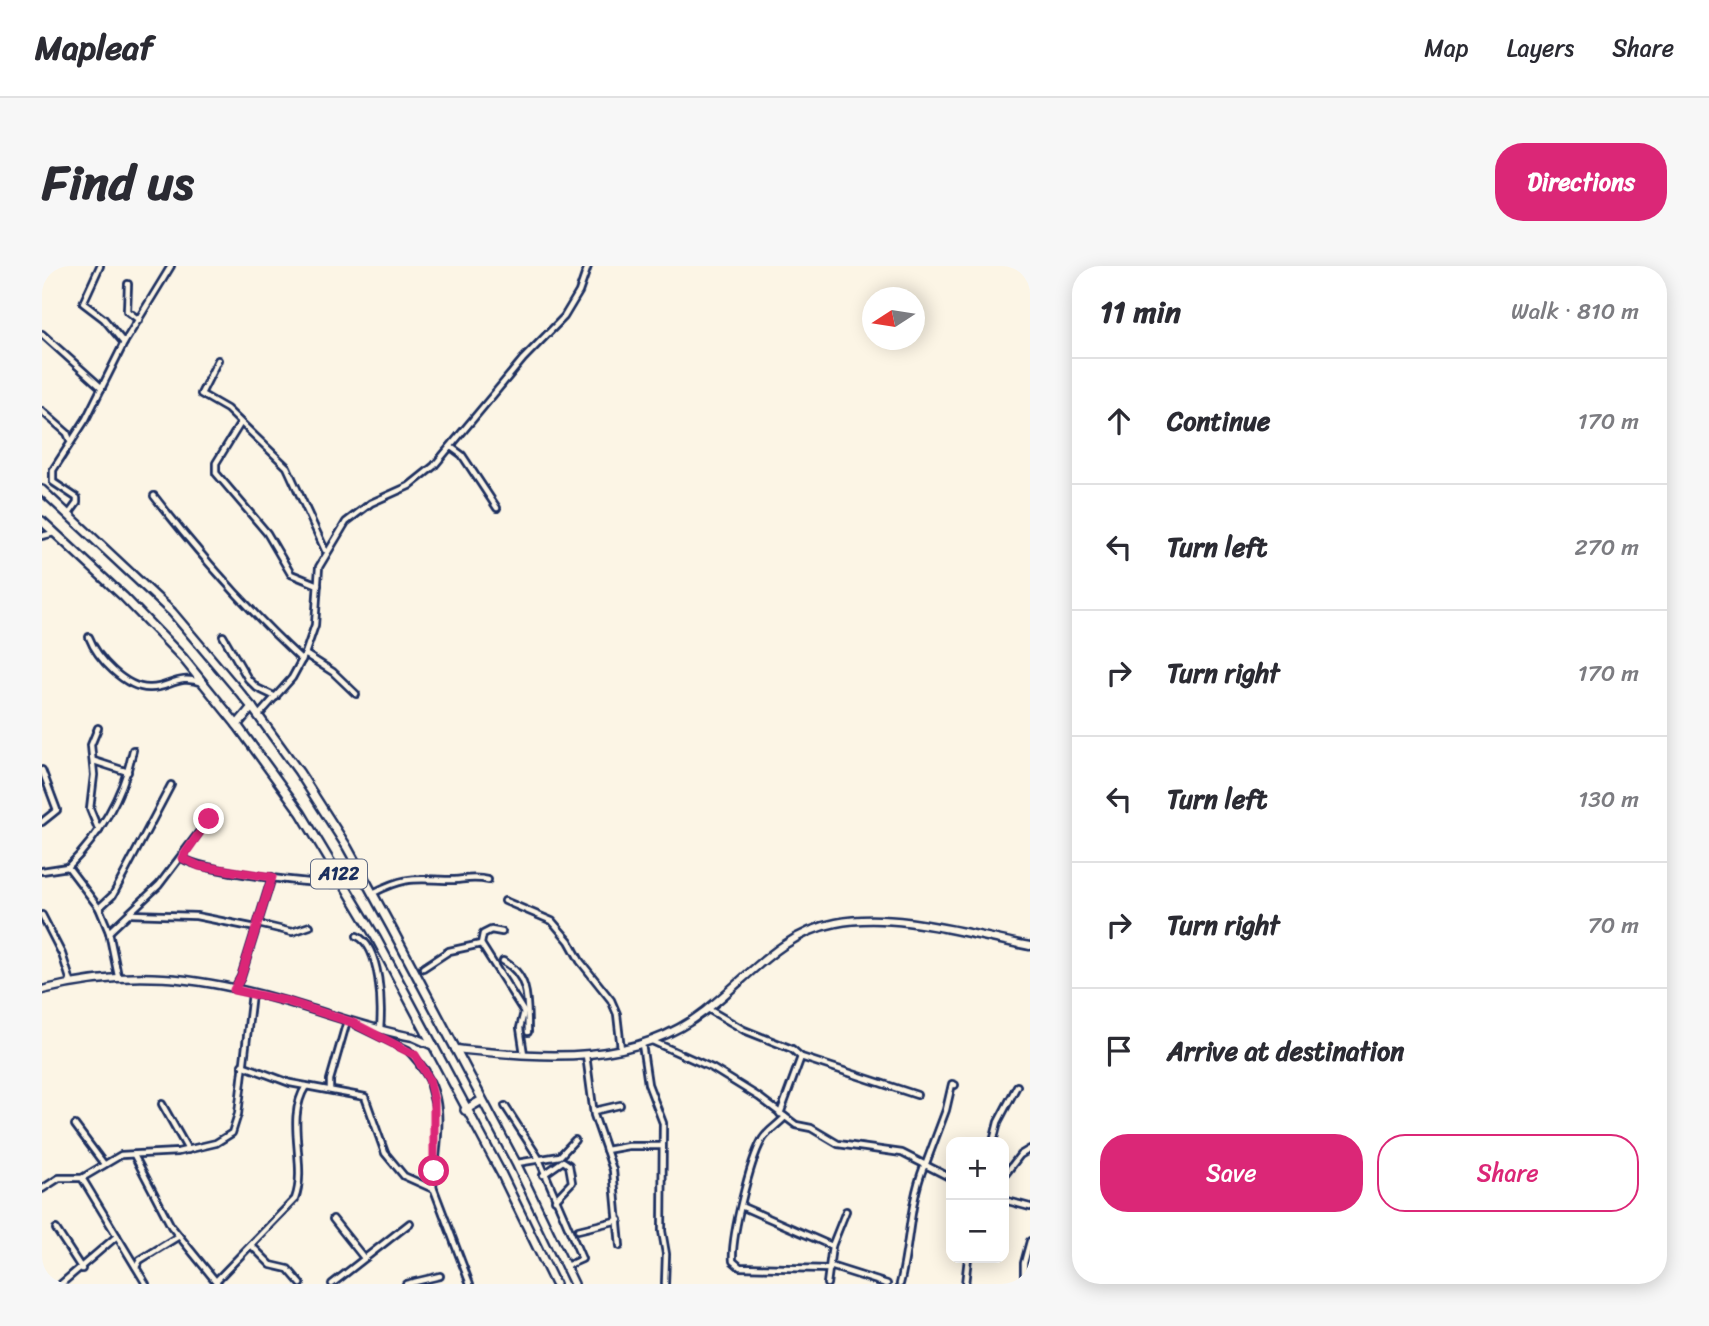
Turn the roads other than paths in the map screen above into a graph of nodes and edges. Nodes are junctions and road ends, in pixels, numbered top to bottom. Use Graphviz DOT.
graph roads {
  1 [pos="100,266"];
  2 [pos="171,266"];
  3 [pos="588,266"];
  4 [pos="128,284"];
  5 [pos="139,320"];
  6 [pos="42,334"];
  7 [pos="124,343"];
  8 [pos="218,360"];
  9 [pos="102,388"];
  10 [pos="42,411"];
  11 [pos="241,424"];
  12 [pos="70,441"];
  13 [pos="451,447"];
  14 [pos="42,491"];
  15 [pos="154,496"];
  16 [pos="497,508"];
  17 [pos="69,514"];
  18 [pos="42,522"];
  19 [pos="54,533"];
  20 [pos="42,536"];
  21 [pos="326,551"];
  22 [pos="318,585"];
  23 [pos="223,636"];
  24 [pos="89,637"];
  25 [pos="305,654"];
  26 [pos="302,660"];
  27 [pos="195,673"];
  28 [pos="187,679"];
  29 [pos="203,683"];
  30 [pos="356,694"];
  31 [pos="276,696"];
  32 [pos="252,707"];
  33 [pos="258,716"];
  34 [pos="237,725"];
  35 [pos="97,728"];
  36 [pos="133,750"];
  37 [pos="94,761"];
  38 [pos="42,770"];
  39 [pos="128,772"];
  40 [pos="171,785"];
  41 [pos="209,819"];
  42 [pos="42,822"];
  43 [pos="99,831"];
  44 [pos="182,858"];
  45 [pos="68,867"];
  46 [pos="42,870"];
  47 [pos="272,877"];
  48 [pos="488,880"];
  49 [pos="344,883"];
  50 [pos="372,893"];
  51 [pos="505,901"];
  52 [pos="99,908"];
  53 [pos="130,914"];
  54 [pos="42,915"];
  55 [pos="257,926"];
  56 [pos="310,926"];
  57 [pos="390,927"];
  58 [pos="109,932"];
  59 [pos="502,932"];
  60 [pos="356,936"];
  61 [pos="376,938"];
  62 [pos="481,944"];
  63 [pos="1030,946"];
  64 [pos="502,961"];
  65 [pos="423,968"];
  66 [pos="118,976"];
  67 [pos="71,982"];
  68 [pos="42,989"];
  69 [pos="234,990"];
  70 [pos="252,993"];
  71 [pos="708,1009"];
  72 [pos="349,1021"];
  73 [pos="380,1030"];
  74 [pos="424,1032"];
  75 [pos="527,1032"];
  76 [pos="413,1037"];
  77 [pos="652,1041"];
  78 [pos="642,1044"];
  79 [pos="431,1045"];
  80 [pos="455,1049"];
  81 [pos="621,1050"];
  82 [pos="524,1055"];
  83 [pos="586,1055"];
  84 [pos="801,1057"];
  85 [pos="242,1065"];
  86 [pos="420,1066"];
  87 [pos="427,1075"];
  88 [pos="330,1080"];
  89 [pos="955,1085"];
  90 [pos="306,1086"];
  91 [pos="1017,1086"];
  92 [pos="323,1087"];
  93 [pos="330,1089"];
  94 [pos="917,1095"];
  95 [pos="482,1100"];
  96 [pos="162,1104"];
  97 [pos="620,1105"];
  98 [pos="505,1106"];
  99 [pos="465,1110"];
  100 [pos="594,1111"];
  101 [pos="782,1115"];
  102 [pos="75,1125"];
  103 [pos="994,1137"];
  104 [pos="575,1140"];
  105 [pos="662,1146"];
  106 [pos="1030,1149"];
  107 [pos="188,1150"];
  108 [pos="606,1150"];
  109 [pos="134,1155"];
  110 [pos="538,1157"];
  111 [pos="516,1163"];
  112 [pos="104,1164"];
  113 [pos="924,1166"];
  114 [pos="1009,1169"];
  115 [pos="543,1175"];
  116 [pos="946,1176"];
  117 [pos="82,1178"];
  118 [pos="524,1179"];
  119 [pos="42,1189"];
  120 [pos="433,1189"];
  121 [pos="510,1190"];
  122 [pos="555,1200"];
  123 [pos="1009,1201"];
  124 [pos="742,1207"];
  125 [pos="1030,1207"];
  126 [pos="846,1211"];
  127 [pos="333,1219"];
  128 [pos="619,1220"];
  129 [pos="410,1223"];
  130 [pos="56,1229"];
  131 [pos="578,1230"];
  132 [pos="117,1236"];
  133 [pos="178,1236"];
  134 [pos="1030,1241"];
  135 [pos="251,1245"];
  136 [pos="620,1246"];
  137 [pos="832,1246"];
  138 [pos="364,1258"];
  139 [pos="967,1263"];
  140 [pos="564,1265"];
  141 [pos="830,1267"];
  142 [pos="136,1268"];
  143 [pos="82,1269"];
  144 [pos="440,1276"];
  145 [pos="551,1276"];
  146 [pos="69,1282"];
  147 [pos="217,1283"];
  148 [pos="413,1283"];
  149 [pos="61,1284"];
  150 [pos="146,1284"];
  151 [pos="301,1284"];
  152 [pos="332,1284"];
  153 [pos="406,1284"];
  154 [pos="470,1284"];
  155 [pos="555,1284"];
  156 [pos="574,1284"];
  157 [pos="665,1284"];
  158 [pos="827,1284"];
  159 [pos="887,1284"];
  160 [pos="900,1284"];
  161 [pos="965,1284"];
  162 [pos="1024,1284"];
  1 -- 7 [label="street"];
  2 -- 5 [label="street"];
  3 -- 13 [label="street"];
  4 -- 5 [label="street"];
  5 -- 7 [label="street"];
  6 -- 9 [label="street"];
  7 -- 9 [label="street"];
  8 -- 11 [label="street"];
  9 -- 12 [label="street"];
  10 -- 12 [label="street"];
  11 -- 21 [label="street"];
  11 -- 22 [label="street"];
  12 -- 17 [label="street"];
  13 -- 16 [label="street"];
  13 -- 21 [label="street"];
  14 -- 17 [label="highway, A122"];
  15 -- 26 [label="street"];
  17 -- 32 [label="highway, A122"];
  18 -- 19 [label="highway, A122"];
  19 -- 20 [label="street"];
  19 -- 27 [label="highway, A122"];
  21 -- 22 [label="street"];
  22 -- 25 [label="street"];
  23 -- 31 [label="street"];
  24 -- 28 [label="street"];
  25 -- 26 [label="street"];
  25 -- 30 [label="street"];
  26 -- 31 [label="street"];
  27 -- 28 [label="street"];
  27 -- 29 [label="highway, A122"];
  28 -- 29 [label="street"];
  29 -- 34 [label="highway, A122"];
  31 -- 33 [label="street"];
  32 -- 33 [label="highway, A122"];
  32 -- 34 [label="highway"];
  33 -- 50 [label="highway, A122"];
  34 -- 49 [label="highway, A122"];
  35 -- 37 [label="street"];
  36 -- 39 [label="street"];
  37 -- 39 [label="street"];
  37 -- 43 [label="street"];
  38 -- 42 [label="street"];
  39 -- 43 [label="street"];
  40 -- 52 [label="street"];
  41 -- 44 [label="street"];
  43 -- 45 [label="street"];
  44 -- 47 [label="street"];
  44 -- 53 [label="street"];
  45 -- 46 [label="street"];
  45 -- 52 [label="street"];
  47 -- 49 [label="street"];
  47 -- 55 [label="street"];
  48 -- 50 [label="street"];
  49 -- 61 [label="highway, A122"];
  50 -- 57 [label="highway, A122"];
  51 -- 81 [label="street"];
  52 -- 58 [label="street"];
  53 -- 55 [label="street"];
  53 -- 58 [label="street"];
  54 -- 67 [label="street"];
  55 -- 56 [label="street"];
  55 -- 69 [label="street"];
  57 -- 61 [label="highway"];
  57 -- 80 [label="highway, A122"];
  58 -- 66 [label="street"];
  59 -- 62 [label="street"];
  60 -- 73 [label="street"];
  61 -- 74 [label="highway, A122"];
  62 -- 65 [label="street"];
  62 -- 82 [label="street"];
  63 -- 71 [label="street"];
  64 -- 75 [label="street"];
  66 -- 67 [label="street"];
  66 -- 69 [label="street"];
  67 -- 68 [label="street"];
  69 -- 70 [label="street"];
  70 -- 72 [label="street"];
  70 -- 85 [label="street"];
  71 -- 77 [label="street"];
  71 -- 84 [label="street"];
  72 -- 73 [label="street"];
  72 -- 87 [label="street"];
  72 -- 88 [label="street"];
  73 -- 76 [label="street"];
  74 -- 76 [label="street"];
  74 -- 79 [label="highway, A122"];
  76 -- 79 [label="street"];
  77 -- 78 [label="street"];
  77 -- 101 [label="street"];
  78 -- 81 [label="street"];
  78 -- 105 [label="street"];
  79 -- 99 [label="highway, A122"];
  80 -- 82 [label="street"];
  80 -- 95 [label="highway, A122"];
  81 -- 83 [label="street"];
  82 -- 83 [label="street"];
  83 -- 100 [label="street"];
  84 -- 94 [label="street"];
  84 -- 101 [label="street"];
  85 -- 90 [label="street"];
  85 -- 107 [label="street"];
  86 -- 87 [label="street"];
  87 -- 120 [label="street"];
  88 -- 92 [label="street"];
  88 -- 93 [label="street"];
  89 -- 113 [label="street"];
  90 -- 92 [label="street"];
  90 -- 135 [label="street"];
  91 -- 103 [label="street"];
  92 -- 93 [label="street"];
  93 -- 120 [label="street"];
  95 -- 99 [label="highway"];
  95 -- 111 [label="highway, A122"];
  96 -- 107 [label="street"];
  97 -- 100 [label="street"];
  98 -- 110 [label="street"];
  99 -- 121 [label="highway, A122"];
  100 -- 108 [label="street"];
  101 -- 113 [label="street"];
  101 -- 124 [label="street"];
  102 -- 112 [label="street"];
  104 -- 110 [label="street"];
  105 -- 108 [label="street"];
  105 -- 157 [label="street"];
  106 -- 114 [label="street"];
  107 -- 109 [label="street"];
  108 -- 128 [label="street"];
  109 -- 112 [label="street"];
  109 -- 133 [label="street"];
  110 -- 111 [label="street"];
  110 -- 115 [label="street"];
  111 -- 118 [label="highway, A122"];
  112 -- 117 [label="street"];
  113 -- 116 [label="street"];
  113 -- 160 [label="street"];
  115 -- 122 [label="street"];
  115 -- 122 [label="street"];
  117 -- 119 [label="street"];
  117 -- 132 [label="street"];
  118 -- 121 [label="highway"];
  118 -- 140 [label="highway, A122"];
  120 -- 154 [label="street"];
  121 -- 145 [label="highway, A122"];
  122 -- 140 [label="street"];
  123 -- 125 [label="street"];
  124 -- 137 [label="street"];
  124 -- 141 [label="street"];
  126 -- 137 [label="street"];
  127 -- 138 [label="street"];
  128 -- 131 [label="street"];
  128 -- 136 [label="street"];
  129 -- 138 [label="street"];
  130 -- 143 [label="street"];
  132 -- 142 [label="street"];
  132 -- 143 [label="street"];
  133 -- 142 [label="street"];
  133 -- 147 [label="street"];
  134 -- 162 [label="street"];
  135 -- 147 [label="street"];
  135 -- 151 [label="street"];
  137 -- 141 [label="street"];
  138 -- 152 [label="street"];
  139 -- 161 [label="street"];
  140 -- 145 [label="highway"];
  140 -- 156 [label="highway, A122"];
  141 -- 158 [label="street"];
  141 -- 159 [label="street"];
  142 -- 150 [label="street"];
  143 -- 146 [label="street"];
  144 -- 148 [label="street"];
  145 -- 155 [label="highway, A122"];
  146 -- 149 [label="street"];
  148 -- 153 [label="street"];
}
